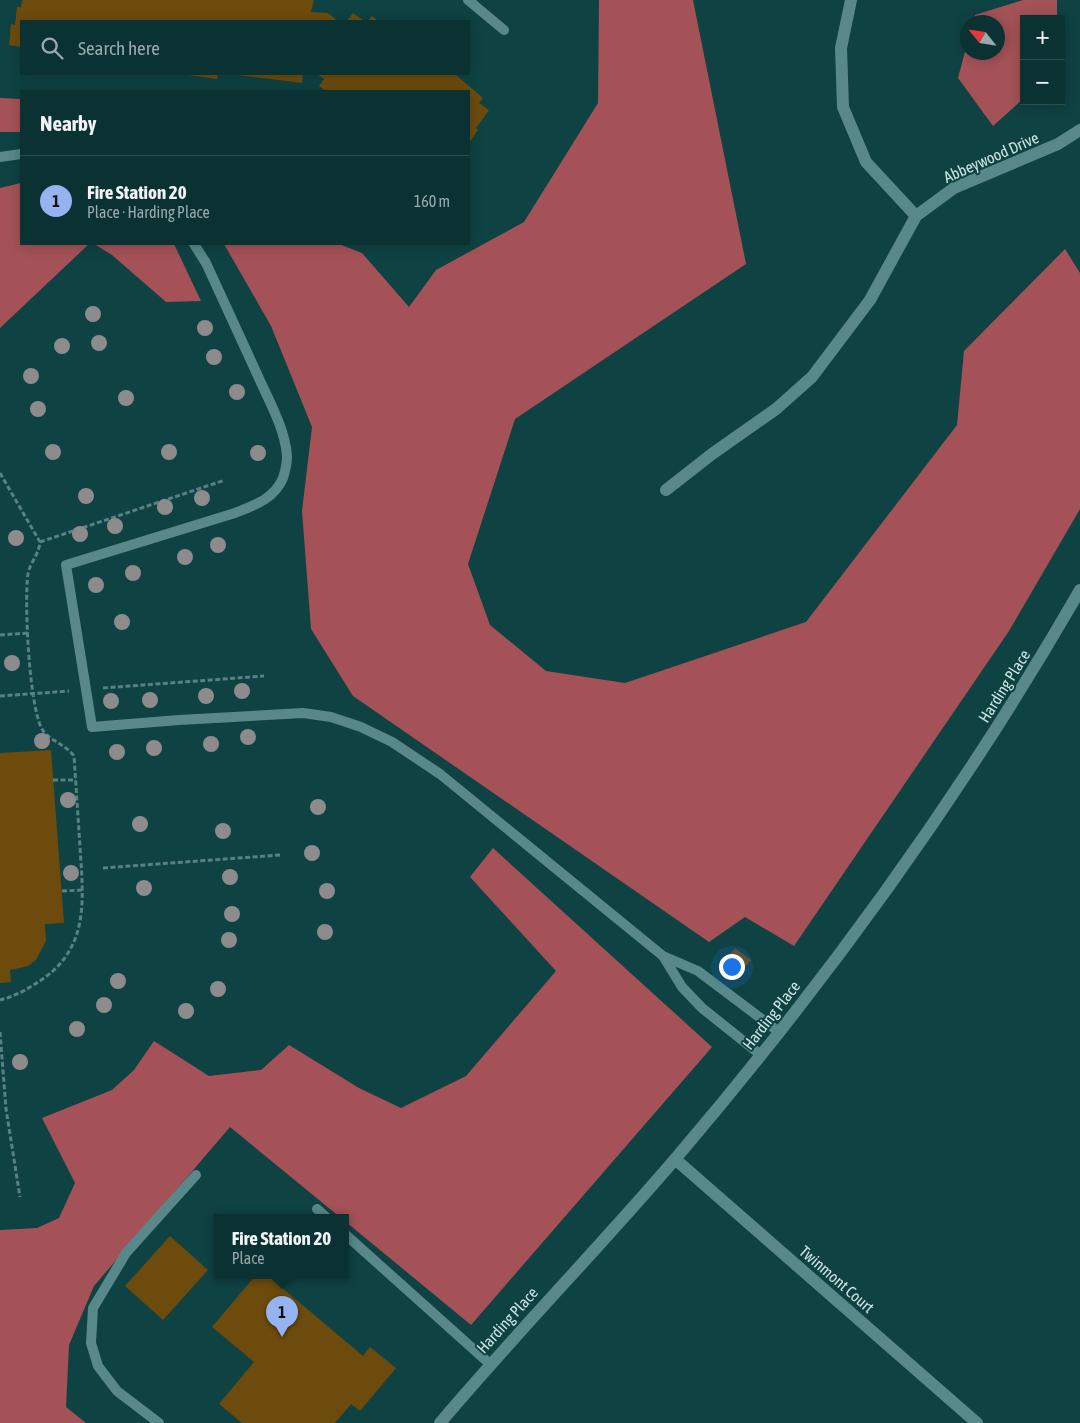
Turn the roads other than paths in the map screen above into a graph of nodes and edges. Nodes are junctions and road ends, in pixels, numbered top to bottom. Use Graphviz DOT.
graph roads {
  1 [pos="468,0"];
  2 [pos="851,0"];
  3 [pos="504,30"];
  4 [pos="1080,130"];
  5 [pos="20,154"];
  6 [pos="0,157"];
  7 [pos="916,216"];
  8 [pos="195,245"];
  9 [pos="666,490"];
  10 [pos="1080,590"];
  11 [pos="663,956"];
  12 [pos="779,1032"];
  13 [pos="761,1055"];
  14 [pos="675,1159"];
  15 [pos="196,1175"];
  16 [pos="317,1209"];
  17 [pos="323,1214"];
  18 [pos="349,1238"];
  19 [pos="490,1364"];
  20 [pos="159,1423"];
  21 [pos="440,1423"];
  22 [pos="978,1423"];
  1 -- 3 [label="lane"];
  2 -- 7 [label="street"];
  4 -- 7 [label="street, Abbeywood Drive"];
  5 -- 6 [label="lane"];
  7 -- 9 [label="street"];
  8 -- 11 [label="lane"];
  10 -- 12 [label="street, Harding Place"];
  11 -- 12 [label="lane"];
  11 -- 13 [label="lane"];
  12 -- 13 [label="street, Harding Place"];
  13 -- 14 [label="street, Harding Place"];
  14 -- 19 [label="street, Harding Place"];
  14 -- 22 [label="street, Twinmont Court"];
  15 -- 20 [label="lane"];
  16 -- 17 [label="lane"];
  18 -- 19 [label="lane"];
  19 -- 21 [label="street, Harding Place"];
}
